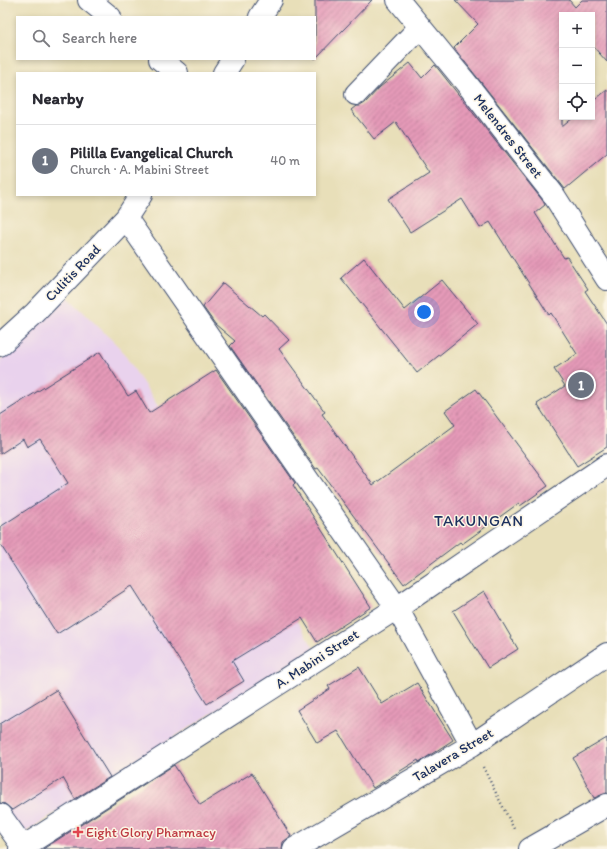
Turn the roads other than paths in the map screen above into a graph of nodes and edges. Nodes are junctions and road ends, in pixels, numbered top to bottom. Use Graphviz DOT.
graph roads {
  1 [pos="89,0"];
  2 [pos="271,0"];
  3 [pos="398,0"];
  4 [pos="109,16"];
  5 [pos="261,16"];
  6 [pos="420,27"];
  7 [pos="161,60"];
  8 [pos="232,60"];
  9 [pos="176,72"];
  10 [pos="225,72"];
  11 [pos="356,94"];
  12 [pos="140,196"];
  13 [pos="126,218"];
  14 [pos="607,279"];
  15 [pos="0,345"];
  16 [pos="607,465"];
  17 [pos="397,608"];
  18 [pos="607,654"];
  19 [pos="472,745"];
  20 [pos="607,805"];
  21 [pos="0,815"];
  22 [pos="523,842"];
  23 [pos="22,848"];
  24 [pos="294,849"];
  1 -- 4 [label="street"];
  2 -- 5 [label="street"];
  3 -- 6 [label="street, Melendres Street"];
  6 -- 11 [label="street"];
  6 -- 14 [label="street, Melendres Street"];
  7 -- 9 [label="street"];
  8 -- 10 [label="street"];
  12 -- 13 [label="street, Culitis Road"];
  13 -- 15 [label="street, Culitis Road"];
  13 -- 17 [label="street"];
  16 -- 17 [label="street, A. Mabini Street"];
  17 -- 19 [label="street"];
  17 -- 23 [label="street, A. Mabini Street"];
  18 -- 19 [label="street, Talavera Street"];
  19 -- 24 [label="street, Talavera Street"];
  20 -- 22 [label="street"];
  21 -- 23 [label="street"];
}
